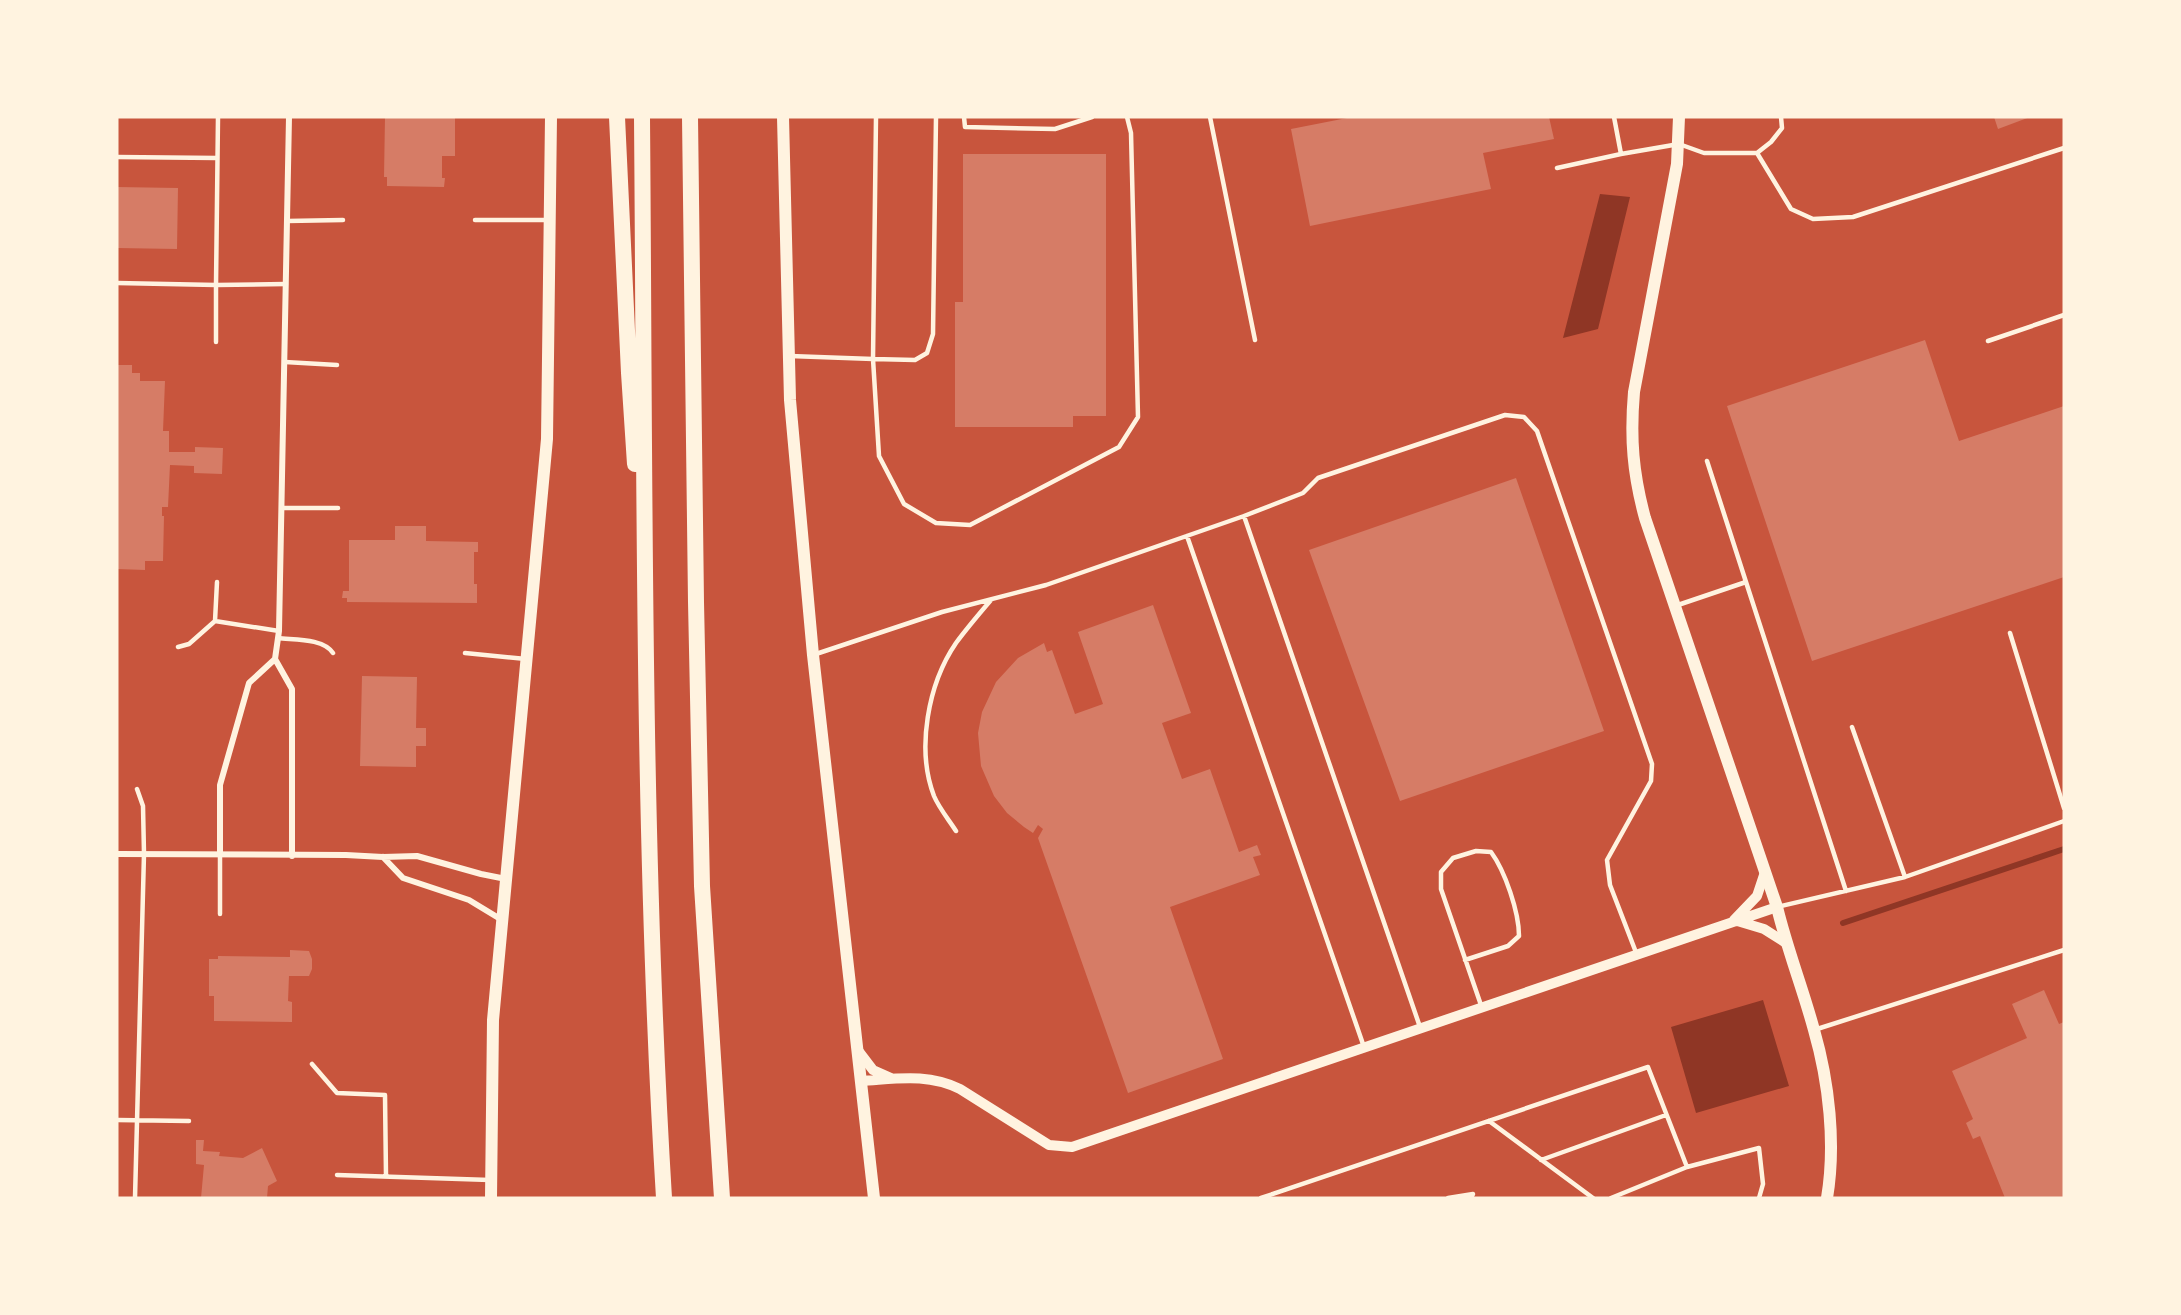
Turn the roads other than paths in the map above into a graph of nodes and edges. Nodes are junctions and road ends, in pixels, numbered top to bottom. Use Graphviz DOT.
graph roads {
  1 [pos="218,117"];
  2 [pos="290,117"];
  3 [pos="551,117"];
  4 [pos="617,117"];
  5 [pos="642,117"];
  6 [pos="690,117"];
  7 [pos="783,117"];
  8 [pos="876,117"];
  9 [pos="936,117"];
  10 [pos="964,117"];
  11 [pos="1092,117"];
  12 [pos="1127,117"];
  13 [pos="1210,117"];
  14 [pos="1614,117"];
  15 [pos="1679,117"];
  16 [pos="1781,117"];
  17 [pos="1679,144"];
  18 [pos="2064,148"];
  19 [pos="1757,153"];
  20 [pos="1621,154"];
  21 [pos="117,157"];
  22 [pos="217,158"];
  23 [pos="1557,168"];
  24 [pos="343,220"];
  25 [pos="475,220"];
  26 [pos="551,220"];
  27 [pos="287,221"];
  28 [pos="117,283"];
  29 [pos="286,284"];
  30 [pos="216,285"];
  31 [pos="2064,315"];
  32 [pos="1255,340"];
  33 [pos="1988,341"];
  34 [pos="216,342"];
  35 [pos="788,356"];
  36 [pos="873,359"];
  37 [pos="285,362"];
  38 [pos="337,365"];
  39 [pos="1707,461"];
  40 [pos="282,508"];
  41 [pos="338,508"];
  42 [pos="1244,516"];
  43 [pos="1187,536"];
  44 [pos="217,582"];
  45 [pos="1746,582"];
  46 [pos="991,600"];
  47 [pos="1675,606"];
  48 [pos="215,621"];
  49 [pos="647,633"];
  50 [pos="2010,633"];
  51 [pos="278,634"];
  52 [pos="178,647"];
  53 [pos="333,653"];
  54 [pos="465,653"];
  55 [pos="813,655"];
  56 [pos="275,659"];
  57 [pos="526,659"];
  58 [pos="1852,727"];
  59 [pos="137,789"];
  60 [pos="2064,808"];
  61 [pos="2064,820"];
  62 [pos="956,831"];
  63 [pos="117,854"];
  64 [pos="144,854"];
  65 [pos="220,854"];
  66 [pos="292,856"];
  67 [pos="383,857"];
  68 [pos="1765,872"];
  69 [pos="1905,877"];
  70 [pos="507,879"];
  71 [pos="1846,891"];
  72 [pos="1777,907"];
  73 [pos="220,914"];
  74 [pos="502,920"];
  75 [pos="1734,920"];
  76 [pos="1786,943"];
  77 [pos="2064,950"];
  78 [pos="1637,955"];
  79 [pos="1465,960"];
  80 [pos="1482,1008"];
  81 [pos="1421,1028"];
  82 [pos="1814,1030"];
  83 [pos="1364,1047"];
  84 [pos="857,1049"];
  85 [pos="312,1064"];
  86 [pos="894,1080"];
  87 [pos="861,1081"];
  88 [pos="1666,1115"];
  89 [pos="117,1120"];
  90 [pos="137,1120"];
  91 [pos="189,1121"];
  92 [pos="1489,1121"];
  93 [pos="1541,1160"];
  94 [pos="1687,1167"];
  95 [pos="337,1174"];
  96 [pos="386,1176"];
  97 [pos="490,1180"];
  98 [pos="1472,1196"];
  99 [pos="135,1198"];
  100 [pos="490,1198"];
  101 [pos="664,1198"];
  102 [pos="722,1198"];
  103 [pos="873,1198"];
  104 [pos="1261,1198"];
  105 [pos="1448,1198"];
  106 [pos="1481,1198"];
  107 [pos="1593,1198"];
  108 [pos="1611,1198"];
  109 [pos="1759,1198"];
  110 [pos="1827,1198"];
  1 -- 22 [label="lane"];
  2 -- 27 [label="street"];
  3 -- 26 [label="main road"];
  4 -- 49 [label="highway"];
  5 -- 49 [label="highway"];
  6 -- 102 [label="highway"];
  7 -- 35 [label="main road"];
  8 -- 36 [label="lane"];
  9 -- 36 [label="lane"];
  10 -- 11 [label="lane"];
  12 -- 36 [label="lane"];
  13 -- 32 [label="lane"];
  14 -- 20 [label="lane"];
  15 -- 17 [label="main road"];
  16 -- 19 [label="lane"];
  17 -- 19 [label="lane"];
  17 -- 20 [label="lane"];
  17 -- 47 [label="main road"];
  18 -- 19 [label="lane"];
  20 -- 23 [label="lane"];
  21 -- 22 [label="lane"];
  22 -- 30 [label="lane"];
  24 -- 27 [label="lane"];
  25 -- 26 [label="lane"];
  26 -- 57 [label="main road"];
  27 -- 29 [label="street"];
  28 -- 30 [label="lane"];
  29 -- 30 [label="lane"];
  29 -- 37 [label="street"];
  30 -- 34 [label="lane"];
  31 -- 33 [label="lane"];
  35 -- 36 [label="lane"];
  35 -- 55 [label="main road"];
  37 -- 38 [label="lane"];
  37 -- 40 [label="street"];
  39 -- 45 [label="lane"];
  40 -- 41 [label="lane"];
  40 -- 51 [label="street"];
  42 -- 43 [label="lane"];
  42 -- 78 [label="lane"];
  42 -- 81 [label="lane"];
  43 -- 46 [label="lane"];
  43 -- 83 [label="lane"];
  44 -- 48 [label="lane"];
  45 -- 47 [label="lane"];
  45 -- 71 [label="lane"];
  46 -- 55 [label="lane"];
  46 -- 62 [label="lane"];
  47 -- 68 [label="main road"];
  48 -- 51 [label="lane"];
  48 -- 52 [label="lane"];
  49 -- 101 [label="highway"];
  50 -- 60 [label="lane"];
  51 -- 53 [label="lane"];
  51 -- 56 [label="street"];
  54 -- 57 [label="lane"];
  55 -- 84 [label="main road"];
  56 -- 65 [label="street"];
  56 -- 66 [label="street"];
  57 -- 70 [label="main road"];
  58 -- 69 [label="lane"];
  59 -- 64 [label="lane"];
  61 -- 69 [label="lane"];
  63 -- 64 [label="street"];
  64 -- 65 [label="street"];
  64 -- 90 [label="lane"];
  65 -- 66 [label="street"];
  65 -- 73 [label="lane"];
  66 -- 67 [label="street"];
  67 -- 70 [label="street"];
  67 -- 74 [label="street"];
  68 -- 72 [label="main road"];
  68 -- 75 [label="street"];
  69 -- 71 [label="lane"];
  70 -- 74 [label="main road"];
  71 -- 72 [label="lane"];
  72 -- 75 [label="street"];
  72 -- 76 [label="main road"];
  74 -- 97 [label="main road"];
  75 -- 76 [label="street"];
  75 -- 78 [label="street"];
  76 -- 82 [label="main road"];
  77 -- 82 [label="lane"];
  78 -- 80 [label="street"];
  79 -- 79 [label="lane"];
  79 -- 80 [label="lane"];
  80 -- 81 [label="street"];
  81 -- 83 [label="street"];
  82 -- 110 [label="main road"];
  83 -- 86 [label="street"];
  84 -- 86 [label="street"];
  84 -- 87 [label="main road"];
  85 -- 96 [label="lane"];
  86 -- 87 [label="street"];
  87 -- 103 [label="main road"];
  88 -- 92 [label="lane"];
  88 -- 93 [label="lane"];
  88 -- 94 [label="lane"];
  89 -- 90 [label="lane"];
  90 -- 91 [label="lane"];
  90 -- 99 [label="lane"];
  92 -- 93 [label="lane"];
  92 -- 104 [label="lane"];
  93 -- 107 [label="lane"];
  94 -- 108 [label="lane"];
  94 -- 109 [label="lane"];
  95 -- 96 [label="lane"];
  96 -- 97 [label="lane"];
  97 -- 100 [label="main road"];
  98 -- 105 [label="lane"];
  98 -- 106 [label="lane"];
}
